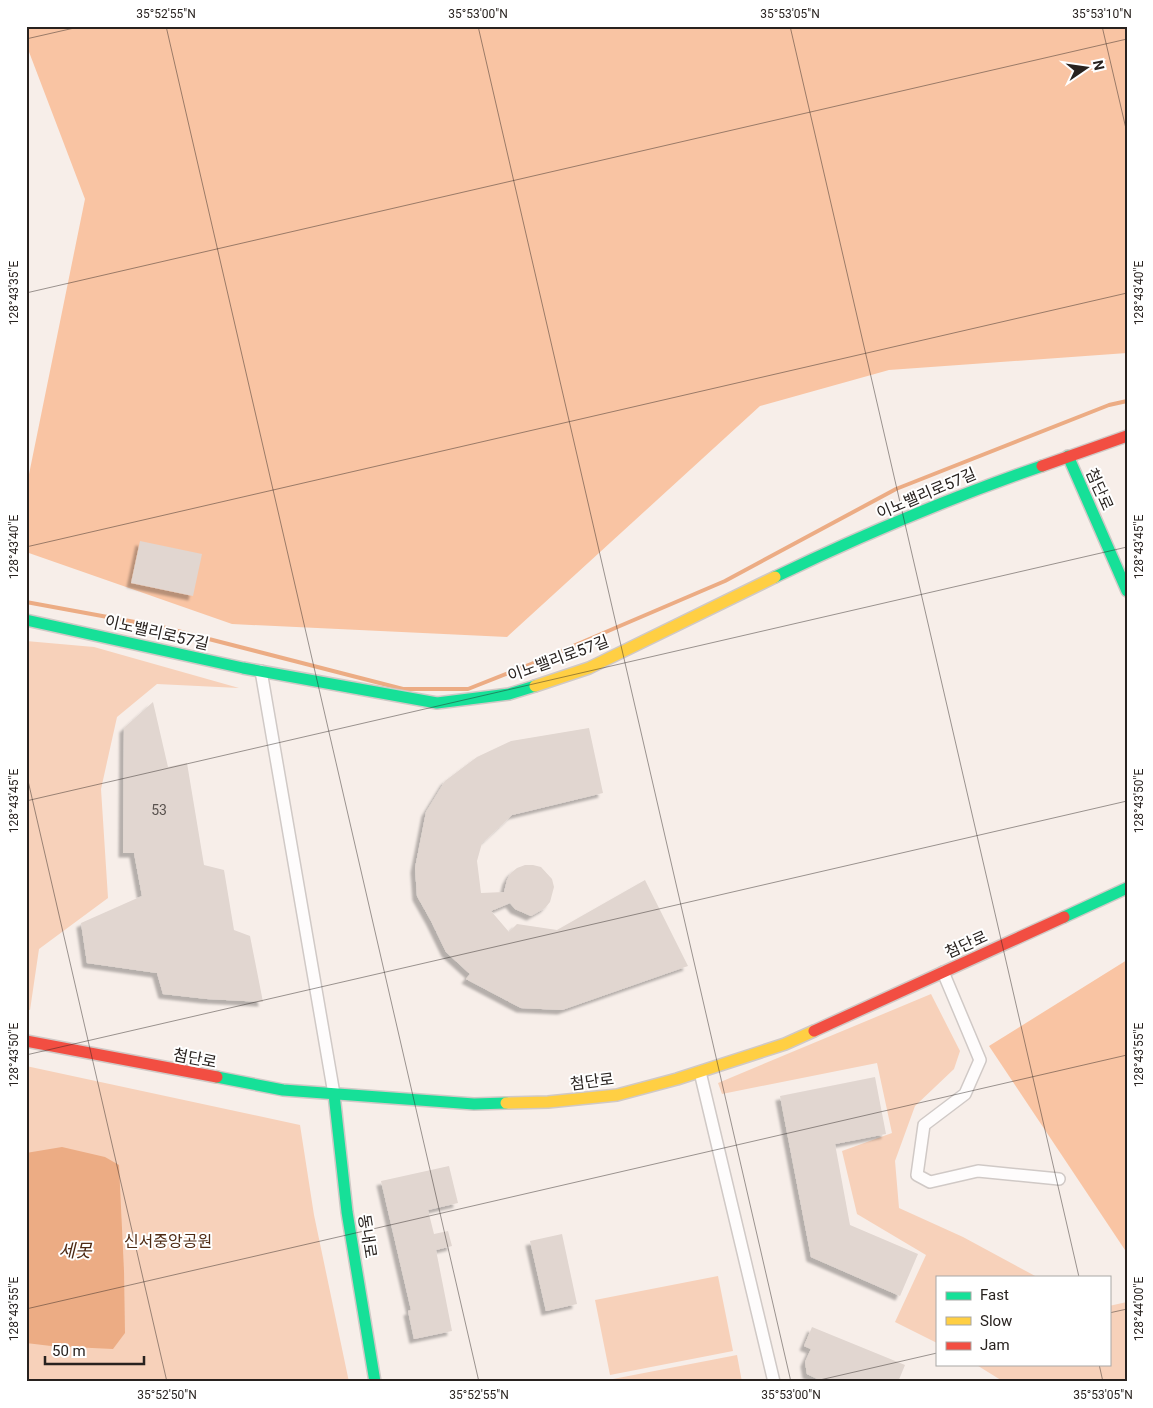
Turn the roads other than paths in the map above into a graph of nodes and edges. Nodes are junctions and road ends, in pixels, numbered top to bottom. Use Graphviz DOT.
graph roads {
  1 [pos="1127,436"];
  2 [pos="1068,456"];
  3 [pos="1127,591"];
  4 [pos="26,620"];
  5 [pos="261,671"];
  6 [pos="1127,888"];
  7 [pos="943,972"];
  8 [pos="26,1041"];
  9 [pos="700,1072"];
  10 [pos="334,1094"];
  11 [pos="1059,1179"];
  12 [pos="374,1382"];
  13 [pos="774,1382"];
  1 -- 2 [label="street, 이노밸리로57길"];
  2 -- 3 [label="street, 첨단로"];
  2 -- 5 [label="street, 이노밸리로57길"];
  4 -- 5 [label="street, 이노밸리로57길"];
  5 -- 10 [label="street"];
  6 -- 7 [label="street, 첨단로"];
  7 -- 9 [label="street, 첨단로"];
  7 -- 11 [label="street"];
  8 -- 10 [label="street, 첨단로"];
  9 -- 10 [label="street, 첨단로"];
  9 -- 13 [label="street"];
  10 -- 12 [label="street, 동내로"];
}
